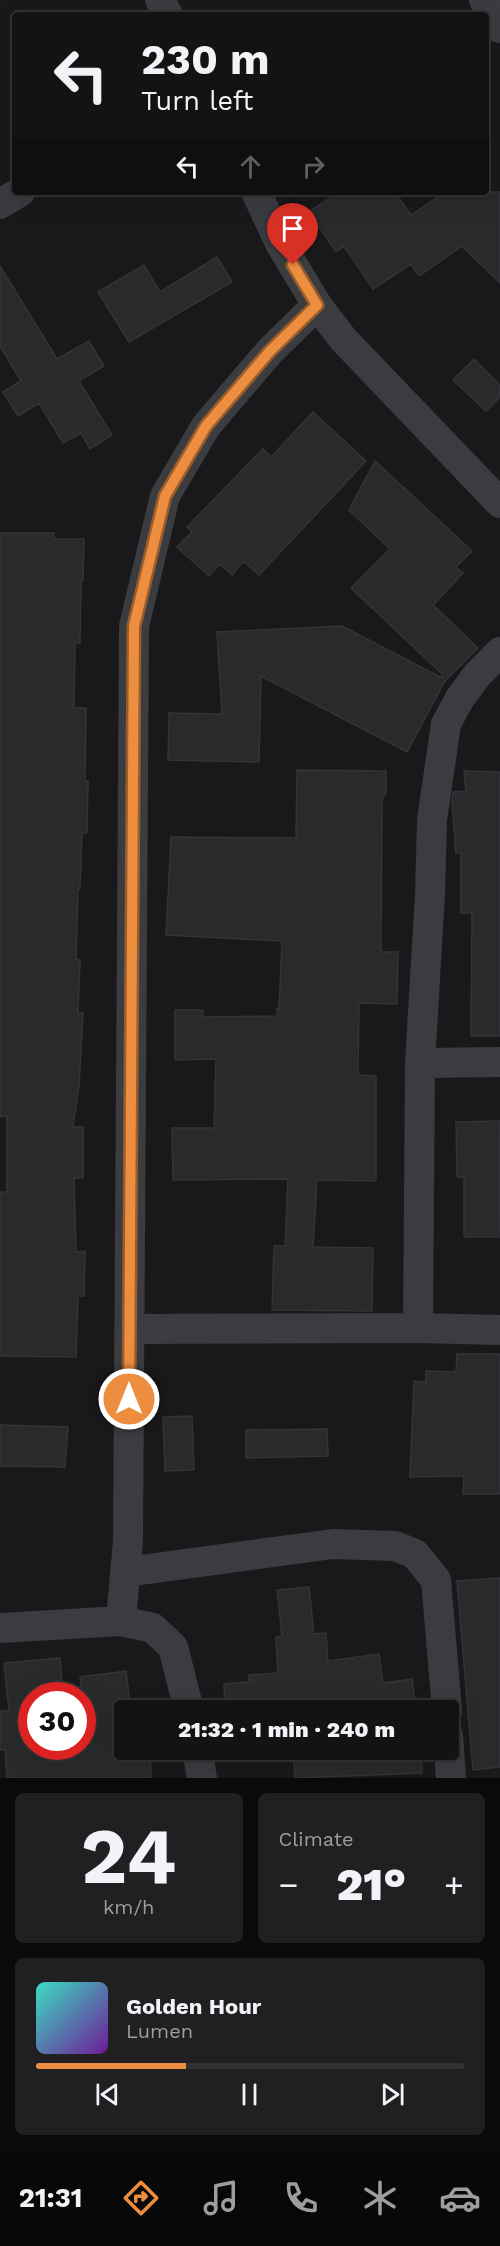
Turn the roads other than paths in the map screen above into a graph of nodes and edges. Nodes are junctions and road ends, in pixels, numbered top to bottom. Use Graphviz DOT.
graph roads {
  1 [pos="484,0"];
  2 [pos="500,28"];
  3 [pos="15,195"];
  4 [pos="257,195"];
  5 [pos="0,204"];
  6 [pos="317,305"];
  7 [pos="500,503"];
  8 [pos="500,652"];
  9 [pos="500,1062"];
  10 [pos="420,1063"];
  11 [pos="418,1328"];
  12 [pos="130,1329"];
  13 [pos="500,1330"];
  14 [pos="126,1572"];
  15 [pos="121,1621"];
  16 [pos="0,1628"];
  17 [pos="186,1700"];
  18 [pos="446,1700"];
  19 [pos="199,1760"];
  20 [pos="450,1760"];
  21 [pos="202,1778"];
  22 [pos="451,1778"];
  1 -- 2 [label="street"];
  3 -- 5 [label="street"];
  4 -- 6 [label="street"];
  6 -- 7 [label="street"];
  6 -- 12 [label="street"];
  8 -- 10 [label="street"];
  9 -- 10 [label="street"];
  10 -- 11 [label="street"];
  11 -- 12 [label="street"];
  11 -- 13 [label="street"];
  12 -- 14 [label="street"];
  14 -- 15 [label="street"];
  14 -- 18 [label="street"];
  15 -- 16 [label="street"];
  15 -- 17 [label="street"];
  19 -- 21 [label="street"];
  20 -- 22 [label="street"];
}
